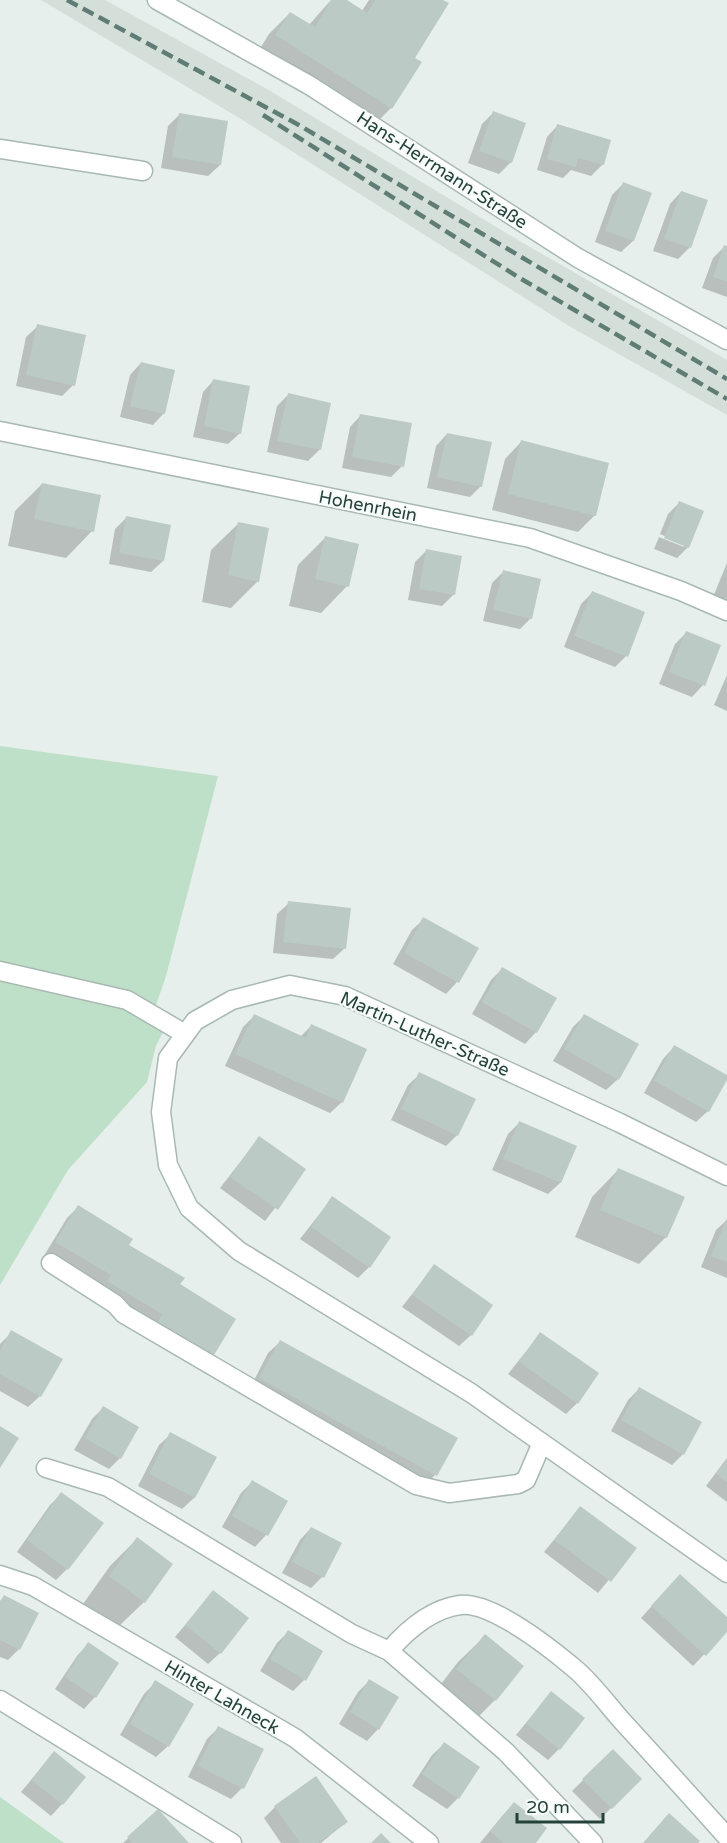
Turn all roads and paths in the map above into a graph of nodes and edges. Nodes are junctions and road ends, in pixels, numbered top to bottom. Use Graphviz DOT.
graph roads {
  1 [pos="157,0"];
  2 [pos="0,149"];
  3 [pos="143,171"];
  4 [pos="727,340"];
  5 [pos="0,431"];
  6 [pos="727,611"];
  7 [pos="0,970"];
  8 [pos="185,1035"];
  9 [pos="727,1176"];
  10 [pos="51,1263"];
  11 [pos="542,1445"];
  12 [pos="46,1468"];
  13 [pos="727,1573"];
  14 [pos="0,1575"];
  15 [pos="389,1651"];
  16 [pos="0,1700"];
  17 [pos="727,1837"];
  18 [pos="232,1843"];
  19 [pos="429,1843"];
  20 [pos="593,1843"];
  1 -- 4 [label="street, Hans-Herrmann-Straße"];
  2 -- 3 [label="street"];
  5 -- 6 [label="street, Hohenrhein"];
  7 -- 8 [label="street"];
  8 -- 9 [label="street, Martin-Luther-Straße"];
  8 -- 11 [label="street, Martin-Luther-Straße"];
  10 -- 11 [label="street"];
  11 -- 13 [label="street, Martin-Luther-Straße"];
  12 -- 15 [label="street"];
  14 -- 19 [label="street, Hinter Lahneck"];
  15 -- 17 [label="street"];
  15 -- 20 [label="street"];
  16 -- 18 [label="street"];
}
